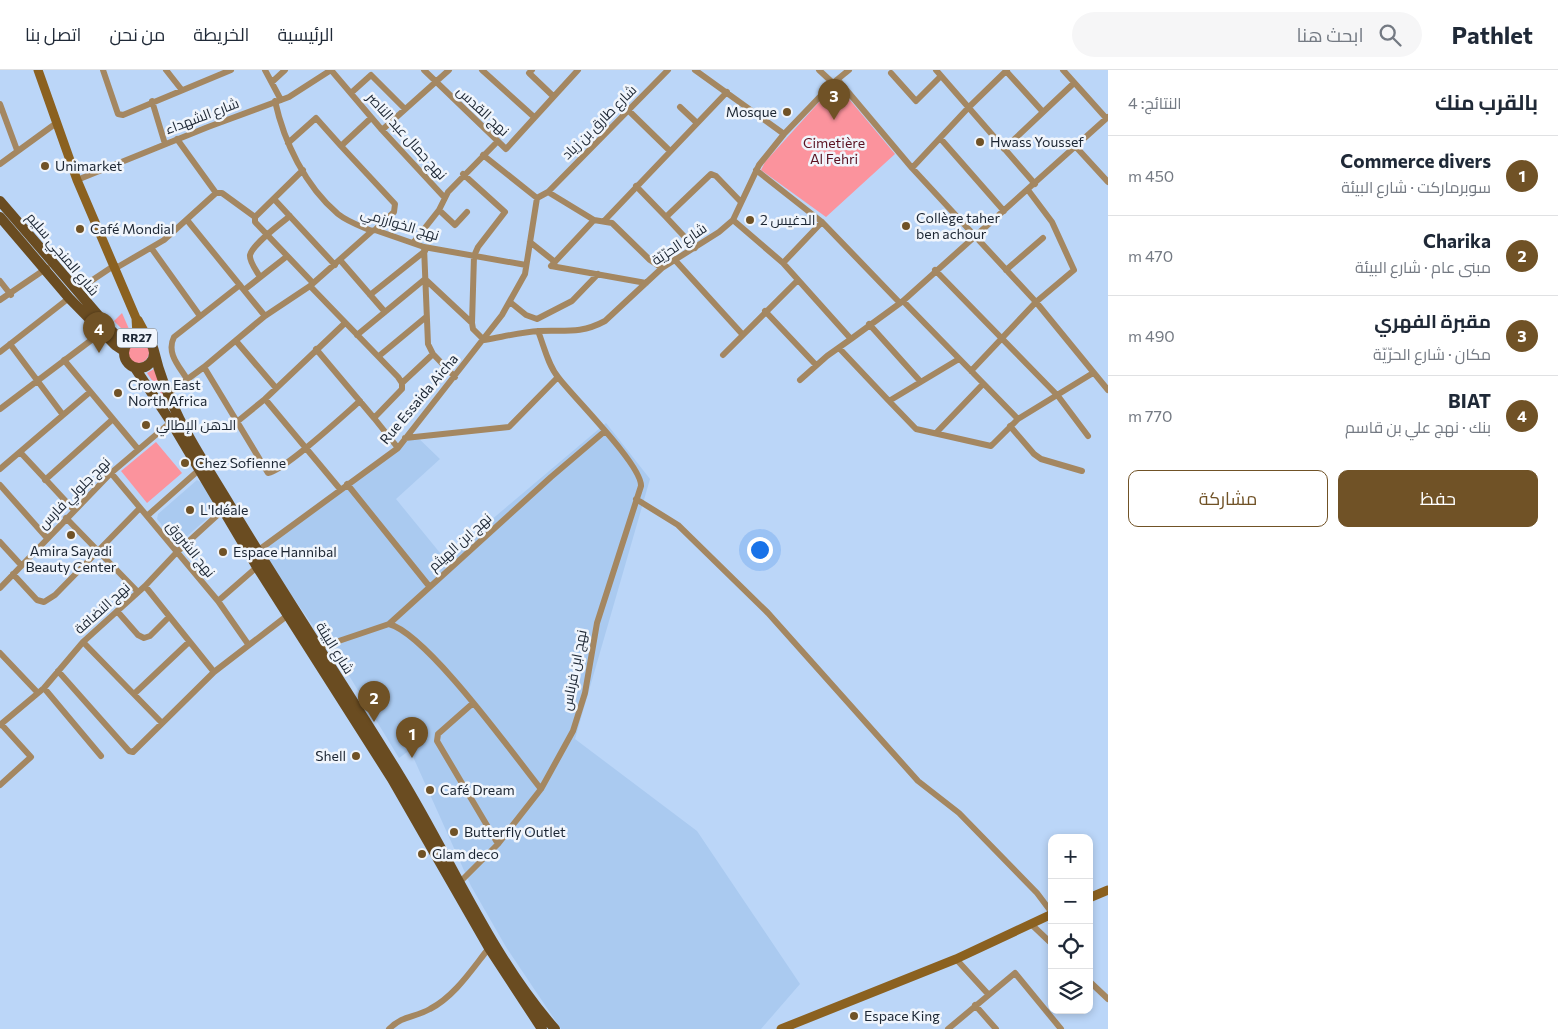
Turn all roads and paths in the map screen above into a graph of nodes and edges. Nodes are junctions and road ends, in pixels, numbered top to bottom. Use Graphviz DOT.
graph roads {
  1 [pos="38,70"];
  2 [pos="103,70"];
  3 [pos="166,70"];
  4 [pos="230,70"];
  5 [pos="265,70"];
  6 [pos="285,70"];
  7 [pos="331,70"];
  8 [pos="424,70"];
  9 [pos="449,70"];
  10 [pos="482,70"];
  11 [pos="532,70"];
  12 [pos="578,70"];
  13 [pos="668,70"];
  14 [pos="695,70"];
  15 [pos="819,70"];
  16 [pos="849,70"];
  17 [pos="1007,70"];
  18 [pos="1063,70"];
  19 [pos="219,72"];
  20 [pos="891,73"];
  21 [pos="939,73"];
  22 [pos="272,82"];
  23 [pos="434,82"];
  24 [pos="835,82"];
  25 [pos="1074,83"];
  26 [pos="181,90"];
  27 [pos="726,92"];
  28 [pos="351,93"];
  29 [pos="553,96"];
  30 [pos="278,100"];
  31 [pos="152,101"];
  32 [pos="0,104"];
  33 [pos="680,107"];
  34 [pos="968,108"];
  35 [pos="405,109"];
  36 [pos="629,111"];
  37 [pos="1043,112"];
  38 [pos="534,117"];
  39 [pos="1107,117"];
  40 [pos="371,118"];
  41 [pos="698,123"];
  42 [pos="56,124"];
  43 [pos="382,130"];
  44 [pos="784,134"];
  45 [pos="940,138"];
  46 [pos="177,139"];
  47 [pos="496,142"];
  48 [pos="288,143"];
  49 [pos="165,144"];
  50 [pos="341,146"];
  51 [pos="1076,146"];
  52 [pos="1004,149"];
  53 [pos="17,150"];
  54 [pos="670,151"];
  55 [pos="483,155"];
  56 [pos="0,164"];
  57 [pos="912,168"];
  58 [pos="303,170"];
  59 [pos="756,170"];
  60 [pos="463,174"];
  61 [pos="1107,179"];
  62 [pos="77,180"];
  63 [pos="1034,184"];
  64 [pos="636,186"];
  65 [pos="1028,190"];
  66 [pos="548,192"];
  67 [pos="216,193"];
  68 [pos="444,197"];
  69 [pos="537,198"];
  70 [pos="274,199"];
  71 [pos="0,201"];
  72 [pos="741,202"];
  73 [pos="439,210"];
  74 [pos="1004,210"];
  75 [pos="467,212"];
  76 [pos="290,216"];
  77 [pos="0,217"];
  78 [pos="255,217"];
  79 [pos="666,217"];
  80 [pos="187,220"];
  81 [pos="594,220"];
  82 [pos="605,220"];
  83 [pos="733,220"];
  84 [pos="822,222"];
  85 [pos="374,231"];
  86 [pos="267,236"];
  87 [pos="973,236"];
  88 [pos="1043,238"];
  89 [pos="530,242"];
  90 [pos="413,244"];
  91 [pos="695,248"];
  92 [pos="152,249"];
  93 [pos="424,249"];
  94 [pos="474,256"];
  95 [pos="286,257"];
  96 [pos="674,259"];
  97 [pos="338,262"];
  98 [pos="783,263"];
  99 [pos="553,264"];
  100 [pos="526,265"];
  101 [pos="48,267"];
  102 [pos="115,267"];
  103 [pos="662,268"];
  104 [pos="935,270"];
  105 [pos="1006,270"];
  106 [pos="598,274"];
  107 [pos="260,276"];
  108 [pos="425,279"];
  109 [pos="798,280"];
  110 [pos="0,282"];
  111 [pos="646,283"];
  112 [pos="311,285"];
  113 [pos="242,287"];
  114 [pos="11,294"];
  115 [pos="72,295"];
  116 [pos="370,295"];
  117 [pos="0,300"];
  118 [pos="510,302"];
  119 [pos="901,302"];
  120 [pos="1036,302"];
  121 [pos="766,311"];
  122 [pos="385,312"];
  123 [pos="200,316"];
  124 [pos="265,316"];
  125 [pos="426,317"];
  126 [pos="136,318"];
  127 [pos="345,323"];
  128 [pos="472,323"];
  129 [pos="869,324"];
  130 [pos="538,331"];
  131 [pos="102,332"];
  132 [pos="357,335"];
  133 [pos="744,335"];
  134 [pos="851,339"];
  135 [pos="1002,339"];
  136 [pos="132,340"];
  137 [pos="236,340"];
  138 [pos="484,340"];
  139 [pos="10,344"];
  140 [pos="153,348"];
  141 [pos="316,348"];
  142 [pos="839,348"];
  143 [pos="124,351"];
  144 [pos="0,352"];
  145 [pos="433,354"];
  146 [pos="723,355"];
  147 [pos="379,356"];
  148 [pos="958,359"];
  149 [pos="64,360"];
  150 [pos="816,364"];
  151 [pos="204,367"];
  152 [pos="135,368"];
  153 [pos="971,371"];
  154 [pos="1093,373"];
  155 [pos="455,377"];
  156 [pos="558,377"];
  157 [pos="187,379"];
  158 [pos="36,380"];
  159 [pos="800,380"];
  160 [pos="920,381"];
  161 [pos="402,383"];
  162 [pos="983,384"];
  163 [pos="276,388"];
  164 [pos="1108,390"];
  165 [pos="90,392"];
  166 [pos="166,395"];
  167 [pos="1058,396"];
  168 [pos="265,399"];
  169 [pos="360,401"];
  170 [pos="889,401"];
  171 [pos="0,410"];
  172 [pos="63,415"];
  173 [pos="374,418"];
  174 [pos="113,419"];
  175 [pos="1018,419"];
  176 [pos="238,421"];
  177 [pos="171,422"];
  178 [pos="1010,426"];
  179 [pos="605,430"];
  180 [pos="937,432"];
  181 [pos="1088,436"];
  182 [pos="405,438"];
  183 [pos="306,447"];
  184 [pos="398,448"];
  185 [pos="138,449"];
  186 [pos="20,452"];
  187 [pos="0,469"];
  188 [pos="200,469"];
  189 [pos="1082,470"];
  190 [pos="111,473"];
  191 [pos="45,480"];
  192 [pos="347,484"];
  193 [pos="0,485"];
  194 [pos="340,489"];
  195 [pos="636,500"];
  196 [pos="140,508"];
  197 [pos="74,510"];
  198 [pos="223,510"];
  199 [pos="147,516"];
  200 [pos="66,518"];
  201 [pos="47,538"];
  202 [pos="0,542"];
  203 [pos="99,552"];
  204 [pos="177,552"];
  205 [pos="254,554"];
  206 [pos="21,565"];
  207 [pos="257,567"];
  208 [pos="13,574"];
  209 [pos="145,586"];
  210 [pos="429,586"];
  211 [pos="0,588"];
  212 [pos="138,592"];
  213 [pos="218,602"];
  214 [pos="117,611"];
  215 [pos="288,615"];
  216 [pos="170,617"];
  217 [pos="389,624"];
  218 [pos="83,642"];
  219 [pos="189,642"];
  220 [pos="248,644"];
  221 [pos="318,648"];
  222 [pos="0,653"];
  223 [pos="58,671"];
  224 [pos="214,672"];
  225 [pos="44,688"];
  226 [pos="38,693"];
  227 [pos="134,694"];
  228 [pos="472,704"];
  229 [pos="162,723"];
  230 [pos="1,724"];
  231 [pos="101,756"];
  232 [pos="0,785"];
  233 [pos="541,789"];
  234 [pos="498,844"];
  235 [pos="458,885"];
  236 [pos="1108,890"];
  237 [pos="1093,896"];
  238 [pos="1048,908"];
  239 [pos="1048,915"];
  240 [pos="1031,924"];
  241 [pos="1048,940"];
  242 [pos="489,948"];
  243 [pos="956,959"];
  244 [pos="1093,985"];
  245 [pos="988,994"];
  246 [pos="1108,1000"];
  247 [pos="975,1005"];
  248 [pos="389,1029"];
  249 [pos="542,1029"];
  250 [pos="555,1029"];
  251 [pos="781,1029"];
  252 [pos="948,1029"];
  253 [pos="996,1029"];
  254 [pos="1061,1029"];
  1 -- 42 [label="main road"];
  2 -- 31 [label="street"];
  3 -- 26 [label="street"];
  4 -- 19 [label="street"];
  5 -- 22 [label="street, نهج الخوارزمي"];
  6 -- 22 [label="street"];
  7 -- 28 [label="street, نهج جمال عبد الناصر"];
  7 -- 30 [label="street, شارع الشهداء"];
  8 -- 23 [label="street, نهج القدس"];
  9 -- 23 [label="street"];
  10 -- 38 [label="street"];
  11 -- 29 [label="street"];
  12 -- 29 [label="street"];
  13 -- 36 [label="street, شارع طارق بن زياد"];
  14 -- 27 [label="street"];
  15 -- 24 [label="street"];
  16 -- 24 [label="street, شارع الحرّيّة"];
  17 -- 34 [label="street"];
  17 -- 37 [label="street"];
  18 -- 25 [label="street"];
  19 -- 26 [label="street"];
  20 -- 21 [label="street"];
  21 -- 34 [label="street"];
  22 -- 30 [label="street, نهج الخوارزمي"];
  23 -- 35 [label="street"];
  23 -- 47 [label="street, نهج القدس"];
  24 -- 44 [label="street, شارع الحرّيّة"];
  24 -- 57 [label="street"];
  25 -- 37 [label="street"];
  25 -- 39 [label="street"];
  26 -- 31 [label="street"];
  27 -- 41 [label="street"];
  27 -- 44 [label="street"];
  28 -- 35 [label="street"];
  28 -- 40 [label="street, نهج جمال عبد الناصر"];
  29 -- 38 [label="street"];
  30 -- 46 [label="street, شارع الشهداء"];
  30 -- 48 [label="street, نهج الخوارزمي"];
  31 -- 49 [label="street"];
  32 -- 53 [label="street"];
  33 -- 41 [label="street"];
  34 -- 45 [label="street"];
  34 -- 52 [label="street"];
  35 -- 43 [label="street"];
  36 -- 54 [label="street"];
  36 -- 66 [label="street, شارع طارق بن زياد"];
  37 -- 52 [label="street"];
  38 -- 47 [label="street, نهج القدس"];
  39 -- 51 [label="street"];
  40 -- 43 [label="street, نهج جمال عبد الناصر"];
  40 -- 50 [label="street"];
  41 -- 54 [label="street"];
  42 -- 53 [label="street"];
  42 -- 62 [label="main road"];
  43 -- 68 [label="street, نهج جمال عبد الناصر"];
  44 -- 59 [label="street, شارع الحرّيّة"];
  45 -- 57 [label="street"];
  45 -- 74 [label="street"];
  46 -- 49 [label="street, شارع الشهداء"];
  46 -- 67 [label="street"];
  47 -- 55 [label="street"];
  48 -- 50 [label="street"];
  48 -- 58 [label="street, نهج الخوارزمي"];
  49 -- 62 [label="street, شارع الشهداء"];
  50 -- 85 [label="street"];
  51 -- 61 [label="street"];
  51 -- 63 [label="street"];
  52 -- 63 [label="street"];
  53 -- 56 [label="street"];
  54 -- 64 [label="street"];
  55 -- 60 [label="street"];
  55 -- 69 [label="street"];
  57 -- 87 [label="street"];
  58 -- 70 [label="street"];
  58 -- 85 [label="street, نهج الخوارزمي"];
  59 -- 72 [label="street, شارع الحرّيّة"];
  59 -- 84 [label="street"];
  60 -- 68 [label="street"];
  60 -- 94 [label="street"];
  62 -- 102 [label="main road"];
  63 -- 65 [label="street"];
  64 -- 79 [label="street"];
  64 -- 82 [label="street"];
  65 -- 74 [label="street"];
  65 -- 120 [label="street"];
  66 -- 69 [label="street, شارع طارق بن زياد"];
  66 -- 81 [label="street"];
  67 -- 78 [label="street"];
  67 -- 80 [label="street"];
  68 -- 73 [label="street"];
  69 -- 89 [label="street, Rue Essaida Aicha"];
  70 -- 76 [label="street"];
  70 -- 78 [label="street"];
  71 -- 101 [label="main road, شارع المنجي سليم"];
  72 -- 79 [label="street"];
  72 -- 83 [label="street, شارع الحرّيّة"];
  73 -- 75 [label="street"];
  73 -- 90 [label="street"];
  74 -- 87 [label="street"];
  76 -- 86 [label="street"];
  76 -- 97 [label="street"];
  77 -- 101 [label="main road, شارع المنجي سليم"];
  78 -- 86 [label="street"];
  79 -- 91 [label="street"];
  80 -- 92 [label="street"];
  80 -- 113 [label="street"];
  81 -- 82 [label="street"];
  81 -- 99 [label="street"];
  82 -- 103 [label="street"];
  83 -- 91 [label="street, شارع الحرّيّة"];
  83 -- 98 [label="street"];
  84 -- 98 [label="street"];
  84 -- 119 [label="street"];
  85 -- 90 [label="street, نهج الخوارزمي"];
  85 -- 97 [label="street"];
  86 -- 95 [label="street"];
  86 -- 107 [label="street"];
  87 -- 104 [label="street"];
  87 -- 105 [label="street"];
  88 -- 105 [label="street"];
  89 -- 99 [label="street"];
  89 -- 100 [label="street, Rue Essaida Aicha"];
  90 -- 93 [label="street, نهج الخوارزمي"];
  91 -- 96 [label="street, شارع الحرّيّة"];
  92 -- 102 [label="street"];
  92 -- 123 [label="street"];
  93 -- 94 [label="street, نهج الخوارزمي"];
  93 -- 108 [label="street"];
  93 -- 116 [label="street"];
  94 -- 100 [label="street, نهج الخوارزمي"];
  94 -- 128 [label="street"];
  95 -- 107 [label="street"];
  95 -- 112 [label="street"];
  96 -- 103 [label="street, شارع الحرّيّة"];
  96 -- 133 [label="street"];
  97 -- 112 [label="street"];
  97 -- 116 [label="street"];
  98 -- 109 [label="street"];
  99 -- 106 [label="street"];
  100 -- 118 [label="street, Rue Essaida Aicha"];
  101 -- 114 [label="street"];
  101 -- 115 [label="main road, شارع المنجي سليم"];
  102 -- 115 [label="street"];
  102 -- 126 [label="main road"];
  103 -- 111 [label="street, شارع الحرّيّة"];
  104 -- 119 [label="street"];
  104 -- 135 [label="street"];
  105 -- 120 [label="street"];
  106 -- 111 [label="street"];
  106 -- 118 [label="street"];
  107 -- 113 [label="street"];
  108 -- 122 [label="street"];
  108 -- 125 [label="street"];
  108 -- 128 [label="street"];
  109 -- 121 [label="street"];
  109 -- 134 [label="street"];
  110 -- 114 [label="street"];
  111 -- 130 [label="street, شارع الحرّيّة"];
  112 -- 124 [label="street"];
  112 -- 127 [label="street"];
  113 -- 123 [label="street"];
  113 -- 124 [label="street"];
  114 -- 117 [label="street"];
  115 -- 131 [label="main road, شارع المنجي سليم"];
  115 -- 136 [label="main road, شارع المنجي سليم"];
  115 -- 139 [label="street"];
  116 -- 122 [label="street"];
  118 -- 138 [label="street, Rue Essaida Aicha"];
  119 -- 129 [label="street"];
  119 -- 148 [label="street"];
  120 -- 135 [label="street"];
  120 -- 154 [label="street"];
  121 -- 133 [label="street"];
  121 -- 150 [label="street"];
  122 -- 132 [label="street"];
  123 -- 157 [label="street"];
  124 -- 137 [label="street"];
  125 -- 145 [label="street"];
  125 -- 147 [label="street"];
  126 -- 136 [label="main road"];
  126 -- 140 [label="main road"];
  127 -- 132 [label="street"];
  127 -- 141 [label="street"];
  128 -- 138 [label="street"];
  129 -- 134 [label="street"];
  129 -- 160 [label="street"];
  130 -- 138 [label="street, شارع الحرّيّة"];
  130 -- 156 [label="street"];
  131 -- 143 [label="main road, شارع المنجي سليم"];
  131 -- 149 [label="street"];
  132 -- 147 [label="street"];
  133 -- 146 [label="street"];
  134 -- 142 [label="street"];
  135 -- 153 [label="street"];
  135 -- 167 [label="street"];
  136 -- 140 [label="main road, RR27"];
  136 -- 143 [label="main road, RR27"];
  137 -- 151 [label="street"];
  137 -- 163 [label="street"];
  138 -- 155 [label="street, Rue Essaida Aicha"];
  139 -- 144 [label="street"];
  139 -- 158 [label="street"];
  140 -- 152 [label="main road, RR27"];
  140 -- 166 [label="main road, شارع البيئة / RR27"];
  141 -- 163 [label="street"];
  141 -- 169 [label="street"];
  142 -- 150 [label="street"];
  142 -- 170 [label="street"];
  143 -- 152 [label="main road, RR27"];
  145 -- 155 [label="street"];
  145 -- 161 [label="street"];
  147 -- 161 [label="street"];
  148 -- 153 [label="street"];
  148 -- 160 [label="street"];
  149 -- 158 [label="street"];
  149 -- 165 [label="street"];
  150 -- 159 [label="street"];
  151 -- 157 [label="street"];
  151 -- 176 [label="street"];
  152 -- 177 [label="main road, شارع البيئة / RR27"];
  153 -- 162 [label="street"];
  154 -- 164 [label="street"];
  154 -- 167 [label="street"];
  155 -- 182 [label="street, Rue Essaida Aicha"];
  156 -- 179 [label="street"];
  156 -- 182 [label="street"];
  157 -- 166 [label="street"];
  158 -- 171 [label="street"];
  158 -- 172 [label="street"];
  160 -- 170 [label="street"];
  161 -- 173 [label="street"];
  162 -- 175 [label="street"];
  162 -- 180 [label="street"];
  163 -- 168 [label="street"];
  165 -- 172 [label="street"];
  165 -- 174 [label="street"];
  166 -- 205 [label="main road, شارع البيئة / RR27"];
  167 -- 175 [label="street"];
  167 -- 181 [label="street"];
  168 -- 176 [label="street"];
  168 -- 183 [label="street"];
  169 -- 173 [label="street"];
  169 -- 183 [label="street"];
  170 -- 180 [label="street"];
  172 -- 186 [label="street"];
  173 -- 184 [label="street"];
  174 -- 185 [label="street"];
  174 -- 191 [label="street"];
  175 -- 178 [label="street"];
  176 -- 183 [label="street"];
  177 -- 185 [label="street, نهج جلولي فارس"];
  177 -- 188 [label="main road, شارع البيئة / RR27"];
  178 -- 180 [label="street"];
  178 -- 189 [label="street"];
  179 -- 195 [label="street, نهج ابن فرناس"];
  179 -- 210 [label="street, نهج ابن الهيثم"];
  182 -- 184 [label="street, Rue Essaida Aicha"];
  183 -- 194 [label="street"];
  184 -- 192 [label="street, Rue Essaida Aicha"];
  185 -- 190 [label="street, نهج جلولي فارس"];
  186 -- 187 [label="street"];
  186 -- 191 [label="street"];
  188 -- 198 [label="main road, شارع البيئة / RR27"];
  188 -- 199 [label="street"];
  190 -- 196 [label="street, نهج الشروق"];
  190 -- 197 [label="street, نهج جلولي فارس"];
  191 -- 197 [label="street"];
  192 -- 194 [label="street, Rue Essaida Aicha"];
  192 -- 210 [label="street"];
  193 -- 201 [label="street"];
  194 -- 205 [label="street, Rue Essaida Aicha"];
  195 -- 233 [label="street, نهج ابن فرناس"];
  195 -- 238 [label="street"];
  196 -- 199 [label="street, نهج الشروق"];
  196 -- 203 [label="street"];
  197 -- 200 [label="street, نهج جلولي فارس"];
  198 -- 204 [label="street, نهج النضافة"];
  198 -- 205 [label="main road, شارع البيئة / RR27"];
  199 -- 204 [label="street, نهج الشروق"];
  200 -- 201 [label="street, نهج جلولي فارس"];
  200 -- 203 [label="street"];
  201 -- 206 [label="street, نهج جلولي فارس"];
  202 -- 206 [label="street"];
  203 -- 208 [label="street"];
  203 -- 212 [label="street"];
  204 -- 209 [label="street, نهج النضافة"];
  204 -- 213 [label="street, نهج الشروق"];
  205 -- 207 [label="main road, شارع البيئة / RR27"];
  205 -- 221 [label="main road, شارع البيئة / RR27"];
  206 -- 208 [label="street, نهج جلولي فارس"];
  207 -- 213 [label="street"];
  207 -- 215 [label="main road, شارع البيئة / RR27"];
  208 -- 211 [label="street, نهج جلولي فارس"];
  209 -- 212 [label="street, نهج النضافة"];
  209 -- 216 [label="street"];
  210 -- 217 [label="street, نهج ابن الهيثم"];
  212 -- 214 [label="street, نهج النضافة"];
  213 -- 220 [label="street, نهج الشروق"];
  214 -- 216 [label="street"];
  214 -- 218 [label="street, نهج النضافة"];
  215 -- 220 [label="street"];
  215 -- 235 [label="main road, شارع البيئة / RR27"];
  216 -- 219 [label="street"];
  217 -- 221 [label="street, نهج ابن الهيثم"];
  217 -- 228 [label="street"];
  218 -- 223 [label="street, نهج النضافة"];
  218 -- 227 [label="street"];
  219 -- 224 [label="street"];
  219 -- 227 [label="street"];
  220 -- 224 [label="street"];
  221 -- 235 [label="main road, شارع البيئة / RR27"];
  222 -- 226 [label="street"];
  223 -- 225 [label="street, نهج النضافة"];
  223 -- 229 [label="street"];
  224 -- 229 [label="street"];
  225 -- 226 [label="street, نهج النضافة"];
  225 -- 231 [label="street"];
  226 -- 230 [label="street, نهج النضافة"];
  227 -- 229 [label="street"];
  228 -- 233 [label="street"];
  228 -- 234 [label="street"];
  230 -- 232 [label="street"];
  233 -- 234 [label="street, نهج ابن فرناس"];
  234 -- 235 [label="street, نهج ابن فرناس"];
  235 -- 242 [label="main road, شارع البيئة / RR27"];
  235 -- 250 [label="main road, شارع البيئة / RR27"];
  236 -- 237 [label="main road"];
  239 -- 240 [label="main road"];
  240 -- 241 [label="street"];
  240 -- 243 [label="main road"];
  242 -- 248 [label="street"];
  242 -- 249 [label="main road, شارع البيئة / RR27"];
  243 -- 245 [label="street"];
  243 -- 251 [label="main road"];
  244 -- 246 [label="street"];
  245 -- 247 [label="street"];
  245 -- 254 [label="street"];
  247 -- 252 [label="street"];
  247 -- 253 [label="street"];
}
